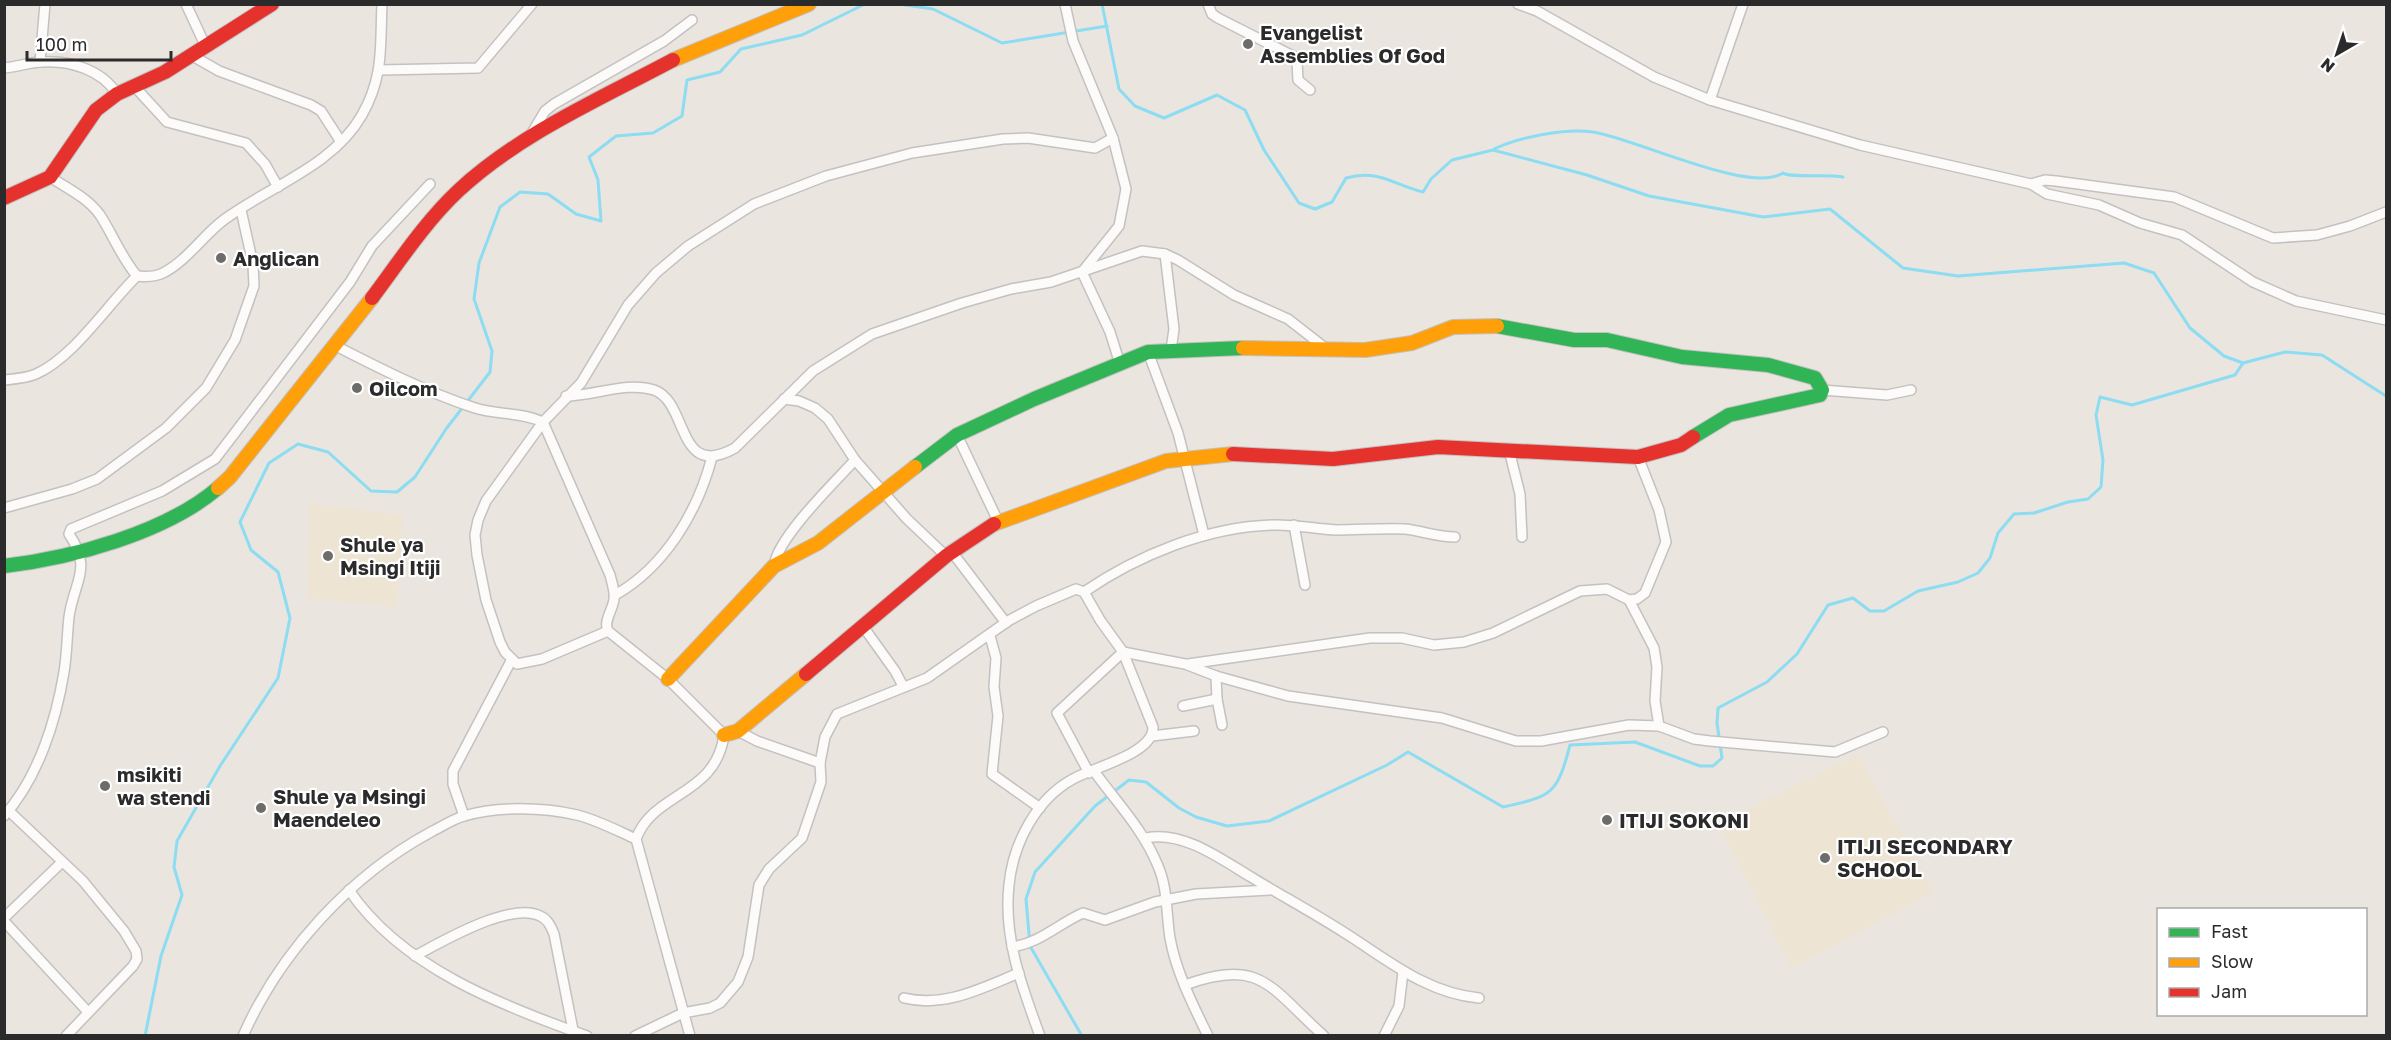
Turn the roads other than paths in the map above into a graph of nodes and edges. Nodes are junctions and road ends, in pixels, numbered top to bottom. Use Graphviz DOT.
graph roads {
  1 [pos="45,4"];
  2 [pos="186,4"];
  3 [pos="272,4"];
  4 [pos="382,4"];
  5 [pos="532,4"];
  6 [pos="809,4"];
  7 [pos="1065,4"];
  8 [pos="1208,4"];
  9 [pos="1518,4"];
  10 [pos="1743,4"];
  11 [pos="692,20"];
  12 [pos="206,45"];
  13 [pos="191,55"];
  14 [pos="40,62"];
  15 [pos="4,68"];
  16 [pos="380,70"];
  17 [pos="135,87"];
  18 [pos="1310,90"];
  19 [pos="117,94"];
  20 [pos="1710,100"];
  21 [pos="528,138"];
  22 [pos="1113,138"];
  23 [pos="341,142"];
  24 [pos="50,177"];
  25 [pos="430,184"];
  26 [pos="2031,184"];
  27 [pos="278,187"];
  28 [pos="4,198"];
  29 [pos="241,210"];
  30 [pos="2386,212"];
  31 [pos="1165,254"];
  32 [pos="1082,272"];
  33 [pos="137,276"];
  34 [pos="2386,320"];
  35 [pos="336,346"];
  36 [pos="1324,347"];
  37 [pos="1171,350"];
  38 [pos="1148,352"];
  39 [pos="1120,364"];
  40 [pos="4,380"];
  41 [pos="1822,390"];
  42 [pos="1911,390"];
  43 [pos="566,396"];
  44 [pos="784,399"];
  45 [pos="543,422"];
  46 [pos="957,435"];
  47 [pos="1509,450"];
  48 [pos="712,457"];
  49 [pos="1638,457"];
  50 [pos="1183,458"];
  51 [pos="855,460"];
  52 [pos="884,492"];
  53 [pos="4,508"];
  54 [pos="998,521"];
  55 [pos="1294,525"];
  56 [pos="1204,535"];
  57 [pos="1455,537"];
  58 [pos="1522,537"];
  59 [pos="81,552"];
  60 [pos="949,554"];
  61 [pos="4,566"];
  62 [pos="774,566"];
  63 [pos="1305,585"];
  64 [pos="1084,592"];
  65 [pos="615,595"];
  66 [pos="1629,600"];
  67 [pos="1006,624"];
  68 [pos="862,625"];
  69 [pos="608,631"];
  70 [pos="990,636"];
  71 [pos="1123,652"];
  72 [pos="512,659"];
  73 [pos="1185,664"];
  74 [pos="1216,676"];
  75 [pos="668,679"];
  76 [pos="903,686"];
  77 [pos="1217,699"];
  78 [pos="1183,706"];
  79 [pos="1222,725"];
  80 [pos="1659,726"];
  81 [pos="738,731"];
  82 [pos="1194,731"];
  83 [pos="1883,732"];
  84 [pos="723,735"];
  85 [pos="1152,736"];
  86 [pos="820,763"];
  87 [pos="1092,772"];
  88 [pos="1040,808"];
  89 [pos="7,813"];
  90 [pos="464,816"];
  91 [pos="1146,838"];
  92 [pos="636,839"];
  93 [pos="62,862"];
  94 [pos="349,890"];
  95 [pos="1272,890"];
  96 [pos="1167,900"];
  97 [pos="4,919"];
  98 [pos="1017,946"];
  99 [pos="415,956"];
  100 [pos="1403,972"];
  101 [pos="1019,973"];
  102 [pos="1185,985"];
  103 [pos="904,998"];
  104 [pos="1479,998"];
  105 [pos="88,1012"];
  106 [pos="683,1012"];
  107 [pos="573,1030"];
  108 [pos="66,1035"];
  109 [pos="243,1035"];
  110 [pos="587,1035"];
  111 [pos="635,1035"];
  112 [pos="690,1035"];
  113 [pos="1040,1035"];
  114 [pos="1208,1035"];
  115 [pos="1324,1035"];
  116 [pos="1384,1035"];
  1 -- 14 [label="street"];
  2 -- 12 [label="street"];
  3 -- 12 [label="street"];
  4 -- 16 [label="street"];
  5 -- 16 [label="street"];
  6 -- 21 [label="street"];
  7 -- 22 [label="street"];
  8 -- 18 [label="street"];
  9 -- 20 [label="street"];
  10 -- 20 [label="street"];
  11 -- 21 [label="street"];
  12 -- 13 [label="street"];
  13 -- 17 [label="street"];
  13 -- 23 [label="street"];
  14 -- 15 [label="street"];
  14 -- 19 [label="street"];
  16 -- 23 [label="street"];
  17 -- 19 [label="street"];
  17 -- 27 [label="street"];
  19 -- 24 [label="street"];
  20 -- 26 [label="street"];
  21 -- 35 [label="street"];
  22 -- 32 [label="street"];
  22 -- 43 [label="street"];
  23 -- 27 [label="street"];
  24 -- 28 [label="street"];
  24 -- 33 [label="street"];
  25 -- 59 [label="street"];
  26 -- 30 [label="street"];
  26 -- 34 [label="street"];
  27 -- 29 [label="street"];
  29 -- 33 [label="street"];
  29 -- 53 [label="street"];
  31 -- 32 [label="street"];
  31 -- 36 [label="street"];
  31 -- 37 [label="street"];
  32 -- 39 [label="street"];
  32 -- 44 [label="street"];
  33 -- 40 [label="street"];
  35 -- 45 [label="street"];
  35 -- 59 [label="street"];
  36 -- 37 [label="street"];
  36 -- 41 [label="street"];
  37 -- 38 [label="street"];
  38 -- 39 [label="street"];
  38 -- 50 [label="street"];
  39 -- 46 [label="street"];
  41 -- 42 [label="street"];
  41 -- 49 [label="street"];
  43 -- 45 [label="street"];
  43 -- 48 [label="street"];
  44 -- 48 [label="street"];
  44 -- 51 [label="street"];
  45 -- 65 [label="street"];
  45 -- 72 [label="street"];
  46 -- 52 [label="street"];
  46 -- 54 [label="street"];
  47 -- 49 [label="street"];
  47 -- 50 [label="street"];
  47 -- 58 [label="street"];
  48 -- 65 [label="street"];
  49 -- 66 [label="street"];
  50 -- 54 [label="street"];
  50 -- 56 [label="street"];
  51 -- 52 [label="street"];
  51 -- 62 [label="street"];
  52 -- 60 [label="street"];
  52 -- 62 [label="street"];
  54 -- 60 [label="street"];
  55 -- 56 [label="street"];
  55 -- 57 [label="street"];
  55 -- 63 [label="street"];
  56 -- 64 [label="street"];
  59 -- 61 [label="street"];
  59 -- 89 [label="street"];
  60 -- 67 [label="street"];
  60 -- 68 [label="street"];
  62 -- 75 [label="street"];
  64 -- 67 [label="street"];
  64 -- 71 [label="street"];
  65 -- 69 [label="street"];
  66 -- 73 [label="street"];
  66 -- 80 [label="street"];
  67 -- 70 [label="street"];
  68 -- 76 [label="street"];
  68 -- 81 [label="street"];
  69 -- 72 [label="street"];
  69 -- 75 [label="street"];
  70 -- 76 [label="street"];
  70 -- 88 [label="street"];
  71 -- 73 [label="street"];
  71 -- 85 [label="street"];
  71 -- 87 [label="street"];
  72 -- 90 [label="street"];
  73 -- 74 [label="street"];
  74 -- 77 [label="street"];
  74 -- 80 [label="street"];
  75 -- 84 [label="street"];
  76 -- 86 [label="street"];
  77 -- 78 [label="street"];
  77 -- 79 [label="street"];
  80 -- 83 [label="street"];
  81 -- 84 [label="street"];
  81 -- 86 [label="street"];
  82 -- 85 [label="street"];
  84 -- 92 [label="street"];
  85 -- 87 [label="street"];
  86 -- 106 [label="street"];
  87 -- 88 [label="street"];
  87 -- 91 [label="street"];
  88 -- 98 [label="street"];
  89 -- 93 [label="street"];
  90 -- 92 [label="street"];
  90 -- 94 [label="street"];
  91 -- 95 [label="street"];
  91 -- 96 [label="street"];
  92 -- 106 [label="street"];
  93 -- 97 [label="street"];
  93 -- 105 [label="street"];
  94 -- 99 [label="street"];
  94 -- 109 [label="street"];
  95 -- 96 [label="street"];
  95 -- 100 [label="street"];
  96 -- 98 [label="street"];
  96 -- 102 [label="street"];
  97 -- 105 [label="street"];
  98 -- 101 [label="street"];
  99 -- 107 [label="street"];
  99 -- 107 [label="street"];
  100 -- 104 [label="street"];
  100 -- 116 [label="street"];
  101 -- 103 [label="street"];
  101 -- 113 [label="street"];
  102 -- 114 [label="street"];
  102 -- 115 [label="street"];
  105 -- 108 [label="street"];
  106 -- 111 [label="street"];
  106 -- 112 [label="street"];
  107 -- 110 [label="street"];
}
